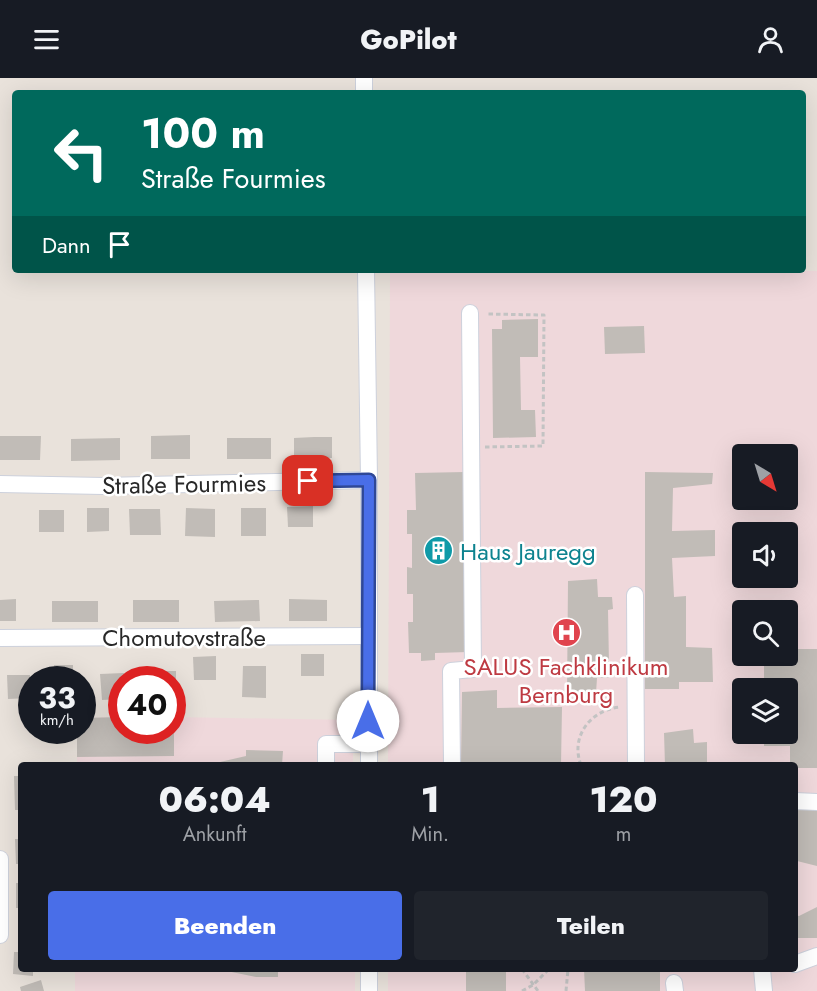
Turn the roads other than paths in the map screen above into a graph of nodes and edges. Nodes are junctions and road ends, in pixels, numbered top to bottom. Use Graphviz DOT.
graph roads {
  1 [pos="366,273"];
  2 [pos="470,313"];
  3 [pos="369,480"];
  4 [pos="0,484"];
  5 [pos="635,595"];
  6 [pos="368,636"];
  7 [pos="0,638"];
  8 [pos="368,744"];
  9 [pos="326,762"];
  10 [pos="369,762"];
  11 [pos="452,762"];
  12 [pos="636,762"];
  13 [pos="798,801"];
  14 [pos="817,802"];
  15 [pos="0,859"];
  16 [pos="0,921"];
  17 [pos="0,935"];
  18 [pos="817,956"];
  19 [pos="798,963"];
  20 [pos="369,972"];
  21 [pos="762,972"];
  22 [pos="369,991"];
  23 [pos="764,991"];
  1 -- 3 [label="street"];
  2 -- 11 [label="street"];
  3 -- 4 [label="street, Straße Fourmies"];
  3 -- 6 [label="street"];
  5 -- 12 [label="street"];
  6 -- 7 [label="street, Chomutovstraße"];
  6 -- 8 [label="street"];
  8 -- 9 [label="street"];
  8 -- 10 [label="street"];
  13 -- 14 [label="street"];
  15 -- 16 [label="street"];
  16 -- 17 [label="street"];
  18 -- 19 [label="street"];
  20 -- 22 [label="street"];
  21 -- 23 [label="street"];
}
